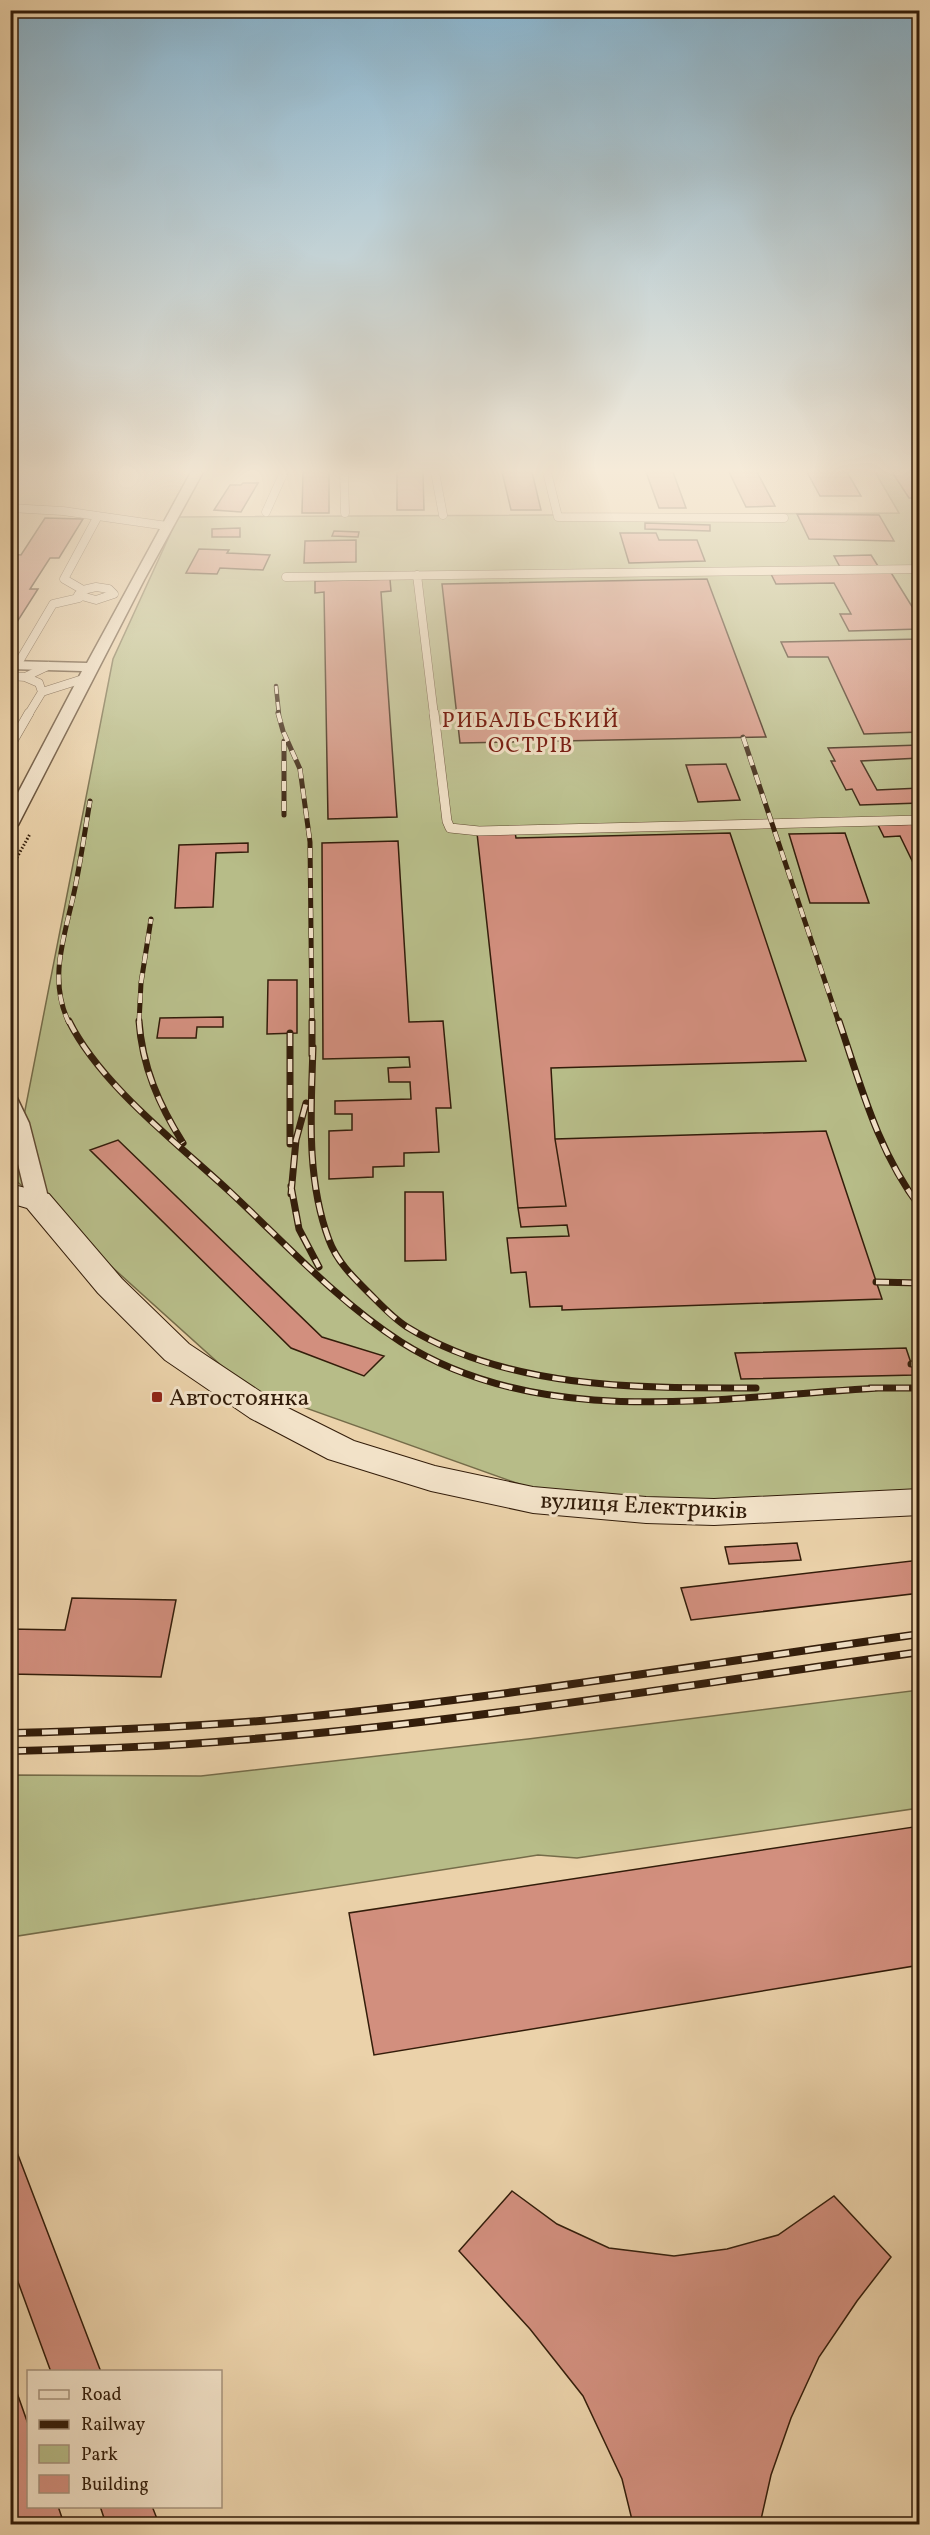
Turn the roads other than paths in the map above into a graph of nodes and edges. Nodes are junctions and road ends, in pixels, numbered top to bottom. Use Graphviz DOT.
graph roads {
  1 [pos="77,590"];
  2 [pos="95,590"];
  3 [pos="111,590"];
  4 [pos="131,590"];
  5 [pos="419,590"];
  6 [pos="81,594"];
  7 [pos="114,594"];
  8 [pos="129,594"];
  9 [pos="16,670"];
  10 [pos="89,673"];
  11 [pos="42,692"];
  12 [pos="10,746"];
  13 [pos="17,798"];
  14 [pos="920,820"];
  15 [pos="10,825"];
  16 [pos="10,1102"];
  17 [pos="20,1131"];
  18 [pos="10,1152"];
  19 [pos="24,1197"];
  20 [pos="920,1502"];
  1 -- 6 [label="lane"];
  2 -- 6 [label="lane"];
  3 -- 7 [label="lane"];
  4 -- 8 [label="street"];
  5 -- 14 [label="lane"];
  6 -- 7 [label="lane"];
  6 -- 9 [label="lane"];
  7 -- 8 [label="lane"];
  8 -- 10 [label="street"];
  9 -- 10 [label="street"];
  9 -- 11 [label="lane"];
  10 -- 11 [label="lane"];
  10 -- 13 [label="street"];
  11 -- 12 [label="lane"];
  13 -- 15 [label="street"];
  16 -- 17 [label="street, вулиця Електриків"];
  17 -- 18 [label="street"];
  17 -- 19 [label="street, вулиця Електриків"];
  19 -- 20 [label="street, вулиця Електриків"];
}
